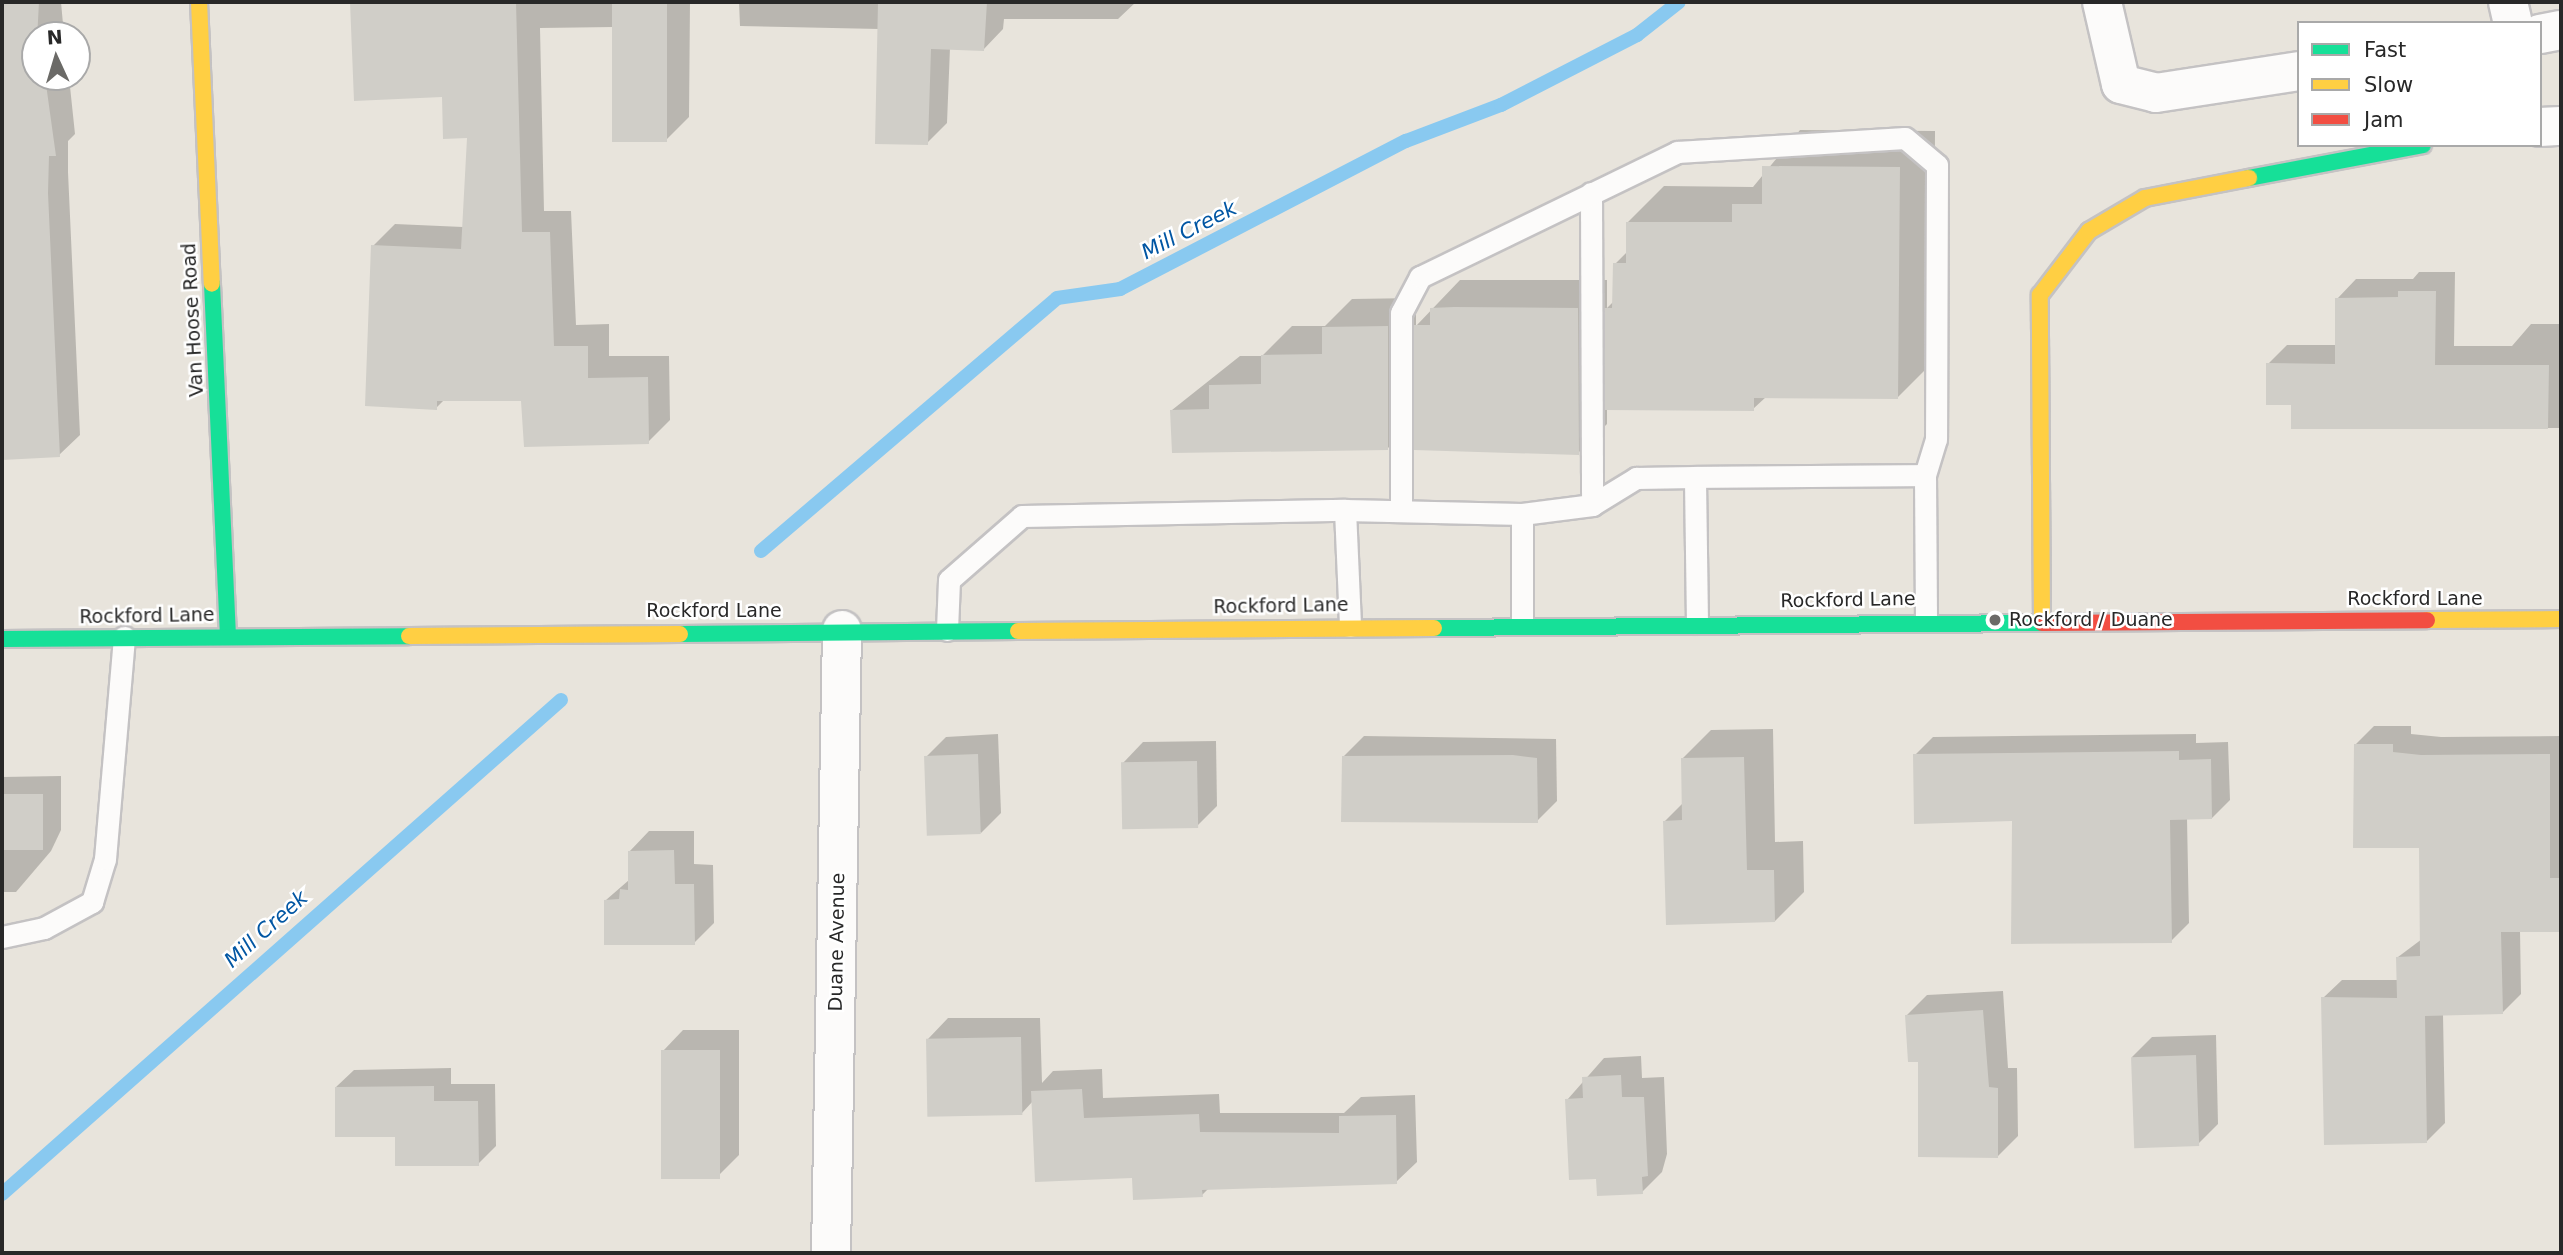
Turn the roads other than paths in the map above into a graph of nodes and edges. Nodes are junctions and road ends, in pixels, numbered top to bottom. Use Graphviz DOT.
graph roads {
  1 [pos="199,2"];
  2 [pos="2102,2"];
  3 [pos="2508,2"];
  4 [pos="2513,21"];
  5 [pos="2561,30"];
  6 [pos="2542,34"];
  7 [pos="2297,71"];
  8 [pos="2561,126"];
  9 [pos="2542,127"];
  10 [pos="2413,147"];
  11 [pos="1591,193"];
  12 [pos="1925,475"];
  13 [pos="1695,477"];
  14 [pos="1592,505"];
  15 [pos="1345,510"];
  16 [pos="1401,511"];
  17 [pos="1522,514"];
  18 [pos="2042,620"];
  19 [pos="2561,620"];
  20 [pos="1926,621"];
  21 [pos="1696,623"];
  22 [pos="1522,624"];
  23 [pos="1350,626"];
  24 [pos="947,630"];
  25 [pos="842,631"];
  26 [pos="228,635"];
  27 [pos="124,637"];
  28 [pos="2,639"];
  29 [pos="2,937"];
  30 [pos="831,1253"];
  1 -- 26 [label="main road, Van Hoose Road"];
  2 -- 7 [label="street"];
  3 -- 4 [label="street"];
  5 -- 6 [label="street"];
  8 -- 9 [label="street"];
  10 -- 18 [label="main road"];
  11 -- 12 [label="lane"];
  11 -- 14 [label="lane"];
  11 -- 16 [label="lane"];
  12 -- 13 [label="lane"];
  12 -- 20 [label="lane"];
  13 -- 14 [label="lane"];
  13 -- 21 [label="lane"];
  14 -- 17 [label="lane"];
  15 -- 16 [label="lane"];
  15 -- 23 [label="lane"];
  15 -- 24 [label="lane"];
  16 -- 17 [label="lane"];
  17 -- 22 [label="lane"];
  18 -- 19 [label="main road, Rockford Lane"];
  18 -- 20 [label="main road, Rockford Lane"];
  20 -- 21 [label="main road, Rockford Lane"];
  21 -- 22 [label="main road, Rockford Lane"];
  22 -- 23 [label="main road, Rockford Lane"];
  23 -- 24 [label="main road, Rockford Lane"];
  24 -- 25 [label="main road, Rockford Lane"];
  25 -- 26 [label="main road, Rockford Lane"];
  25 -- 30 [label="street, Duane Avenue"];
  26 -- 27 [label="main road, Rockford Lane"];
  27 -- 28 [label="main road, Rockford Lane"];
  27 -- 29 [label="lane"];
}
